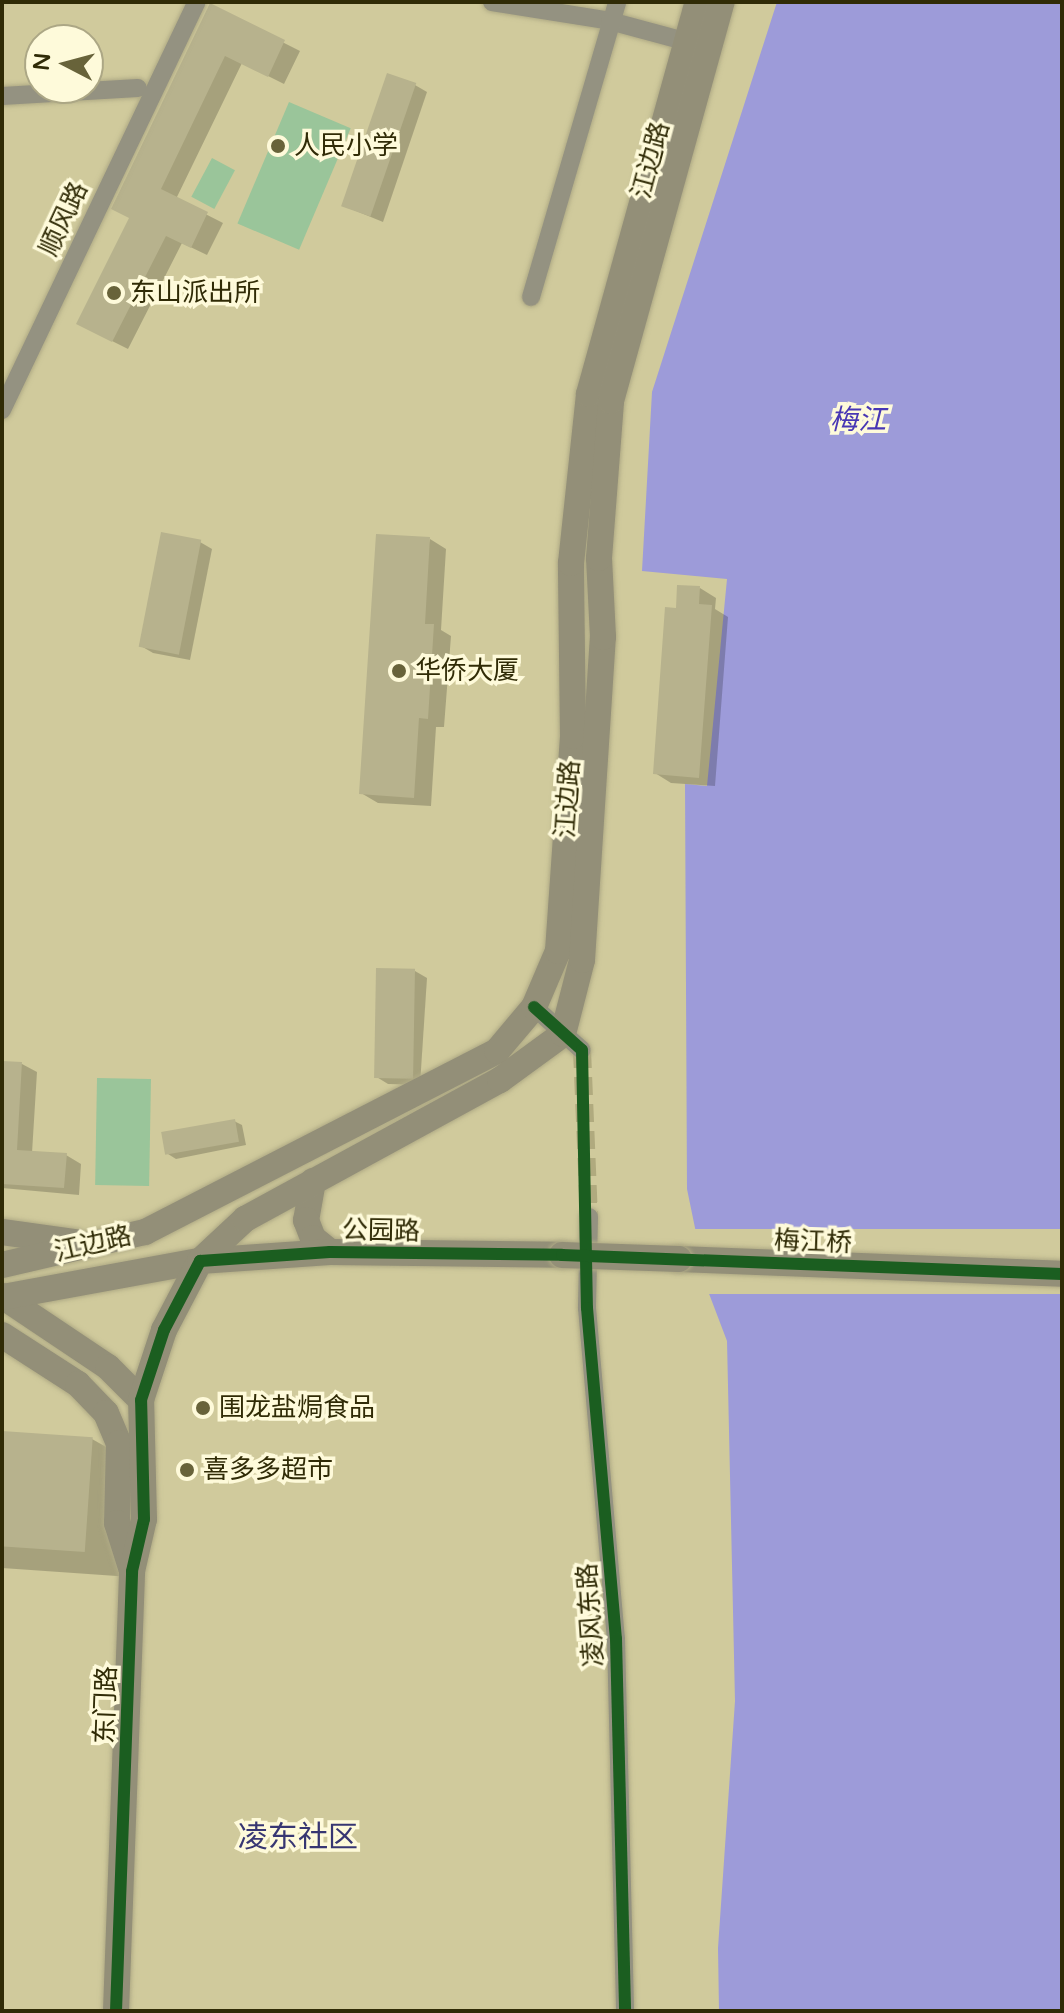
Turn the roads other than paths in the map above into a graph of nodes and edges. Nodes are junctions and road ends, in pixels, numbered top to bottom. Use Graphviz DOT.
graph roads {
  1 [pos="197,2"];
  2 [pos="492,2"];
  3 [pos="617,2"];
  4 [pos="698,2"];
  5 [pos="722,2"];
  6 [pos="610,21"];
  7 [pos="684,41"];
  8 [pos="138,88"];
  9 [pos="2,96"];
  10 [pos="531,297"];
  11 [pos="2,410"];
  12 [pos="534,1007"];
  13 [pos="573,1042"];
  14 [pos="313,1181"];
  15 [pos="589,1217"];
  16 [pos="2,1232"];
  17 [pos="90,1244"];
  18 [pos="330,1252"];
  19 [pos="562,1255"];
  20 [pos="200,1261"];
  21 [pos="2,1265"];
  22 [pos="1062,1274"];
  23 [pos="2,1297"];
  24 [pos="2,1335"];
  25 [pos="141,1400"];
  26 [pos="132,1571"];
  27 [pos="116,2011"];
  28 [pos="625,2011"];
  1 -- 11 [label="street, 顺风路"];
  2 -- 6 [label="street"];
  3 -- 6 [label="street"];
  4 -- 7 [label="main road, 江边路"];
  5 -- 13 [label="main road, 江边路"];
  6 -- 7 [label="street"];
  6 -- 10 [label="street"];
  7 -- 12 [label="main road, 江边路"];
  8 -- 9 [label="street"];
  12 -- 13 [label="street"];
  12 -- 17 [label="main road, 江边路"];
  13 -- 14 [label="main road"];
  14 -- 18 [label="main road"];
  14 -- 20 [label="main road"];
  15 -- 28 [label="street, 凌风东路"];
  16 -- 17 [label="main road"];
  17 -- 21 [label="main road, 江边路"];
  18 -- 19 [label="main road, 公园路"];
  18 -- 20 [label="main road, 公园路"];
  19 -- 22 [label="main road, 梅江桥, bridge"];
  20 -- 23 [label="main road, 公园路"];
  20 -- 25 [label="main road, 东门路"];
  23 -- 25 [label="main road"];
  24 -- 26 [label="main road, 东门路"];
  25 -- 26 [label="main road, 东门路"];
  26 -- 27 [label="main road, 东门路"];
}
